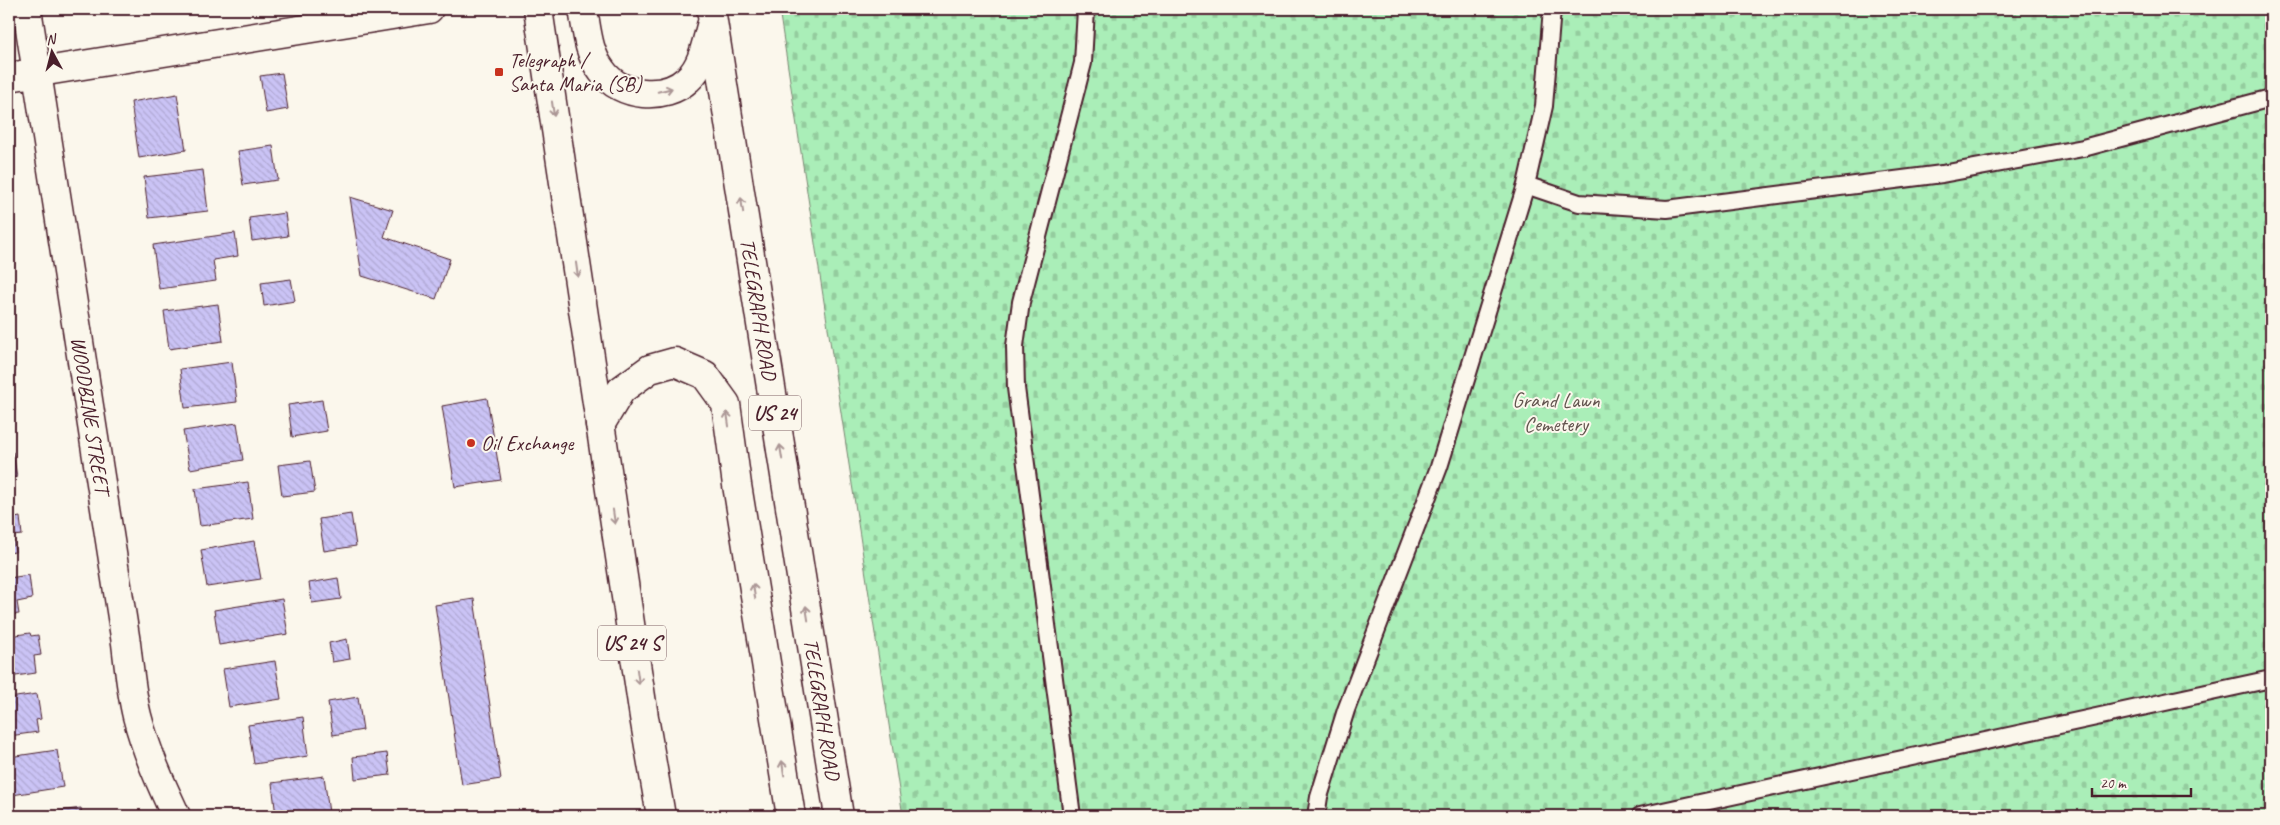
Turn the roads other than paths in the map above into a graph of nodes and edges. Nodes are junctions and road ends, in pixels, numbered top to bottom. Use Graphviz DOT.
graph roads {
  1 [pos="27,9"];
  2 [pos="429,9"];
  3 [pos="538,9"];
  4 [pos="583,9"];
  5 [pos="1086,9"];
  6 [pos="1552,9"];
  7 [pos="712,14"];
  8 [pos="349,15"];
  9 [pos="37,73"];
  10 [pos="9,77"];
  11 [pos="2271,98"];
  12 [pos="1526,184"];
  13 [pos="600,424"];
  14 [pos="2271,678"];
  15 [pos="176,816"];
  16 [pos="661,816"];
  17 [pos="791,816"];
  18 [pos="840,816"];
  19 [pos="1072,816"];
  20 [pos="1316,816"];
  21 [pos="1640,816"];
  1 -- 9 [label="main road, WOODBINE STREET"];
  2 -- 8 [label="main road"];
  3 -- 13 [label="main road, one-way"];
  4 -- 7 [label="main road, one-way"];
  5 -- 19 [label="lane"];
  6 -- 12 [label="lane"];
  18 -- 7 [label="main road, TELEGRAPH ROAD / US 24, one-way"];
  8 -- 9 [label="main road"];
  9 -- 10 [label="main road"];
  9 -- 15 [label="main road, WOODBINE STREET"];
  11 -- 12 [label="lane"];
  12 -- 20 [label="lane"];
  13 -- 16 [label="main road, US 24 S, one-way"];
  17 -- 13 [label="main road, US 24, one-way"];
  14 -- 21 [label="lane"];
}
